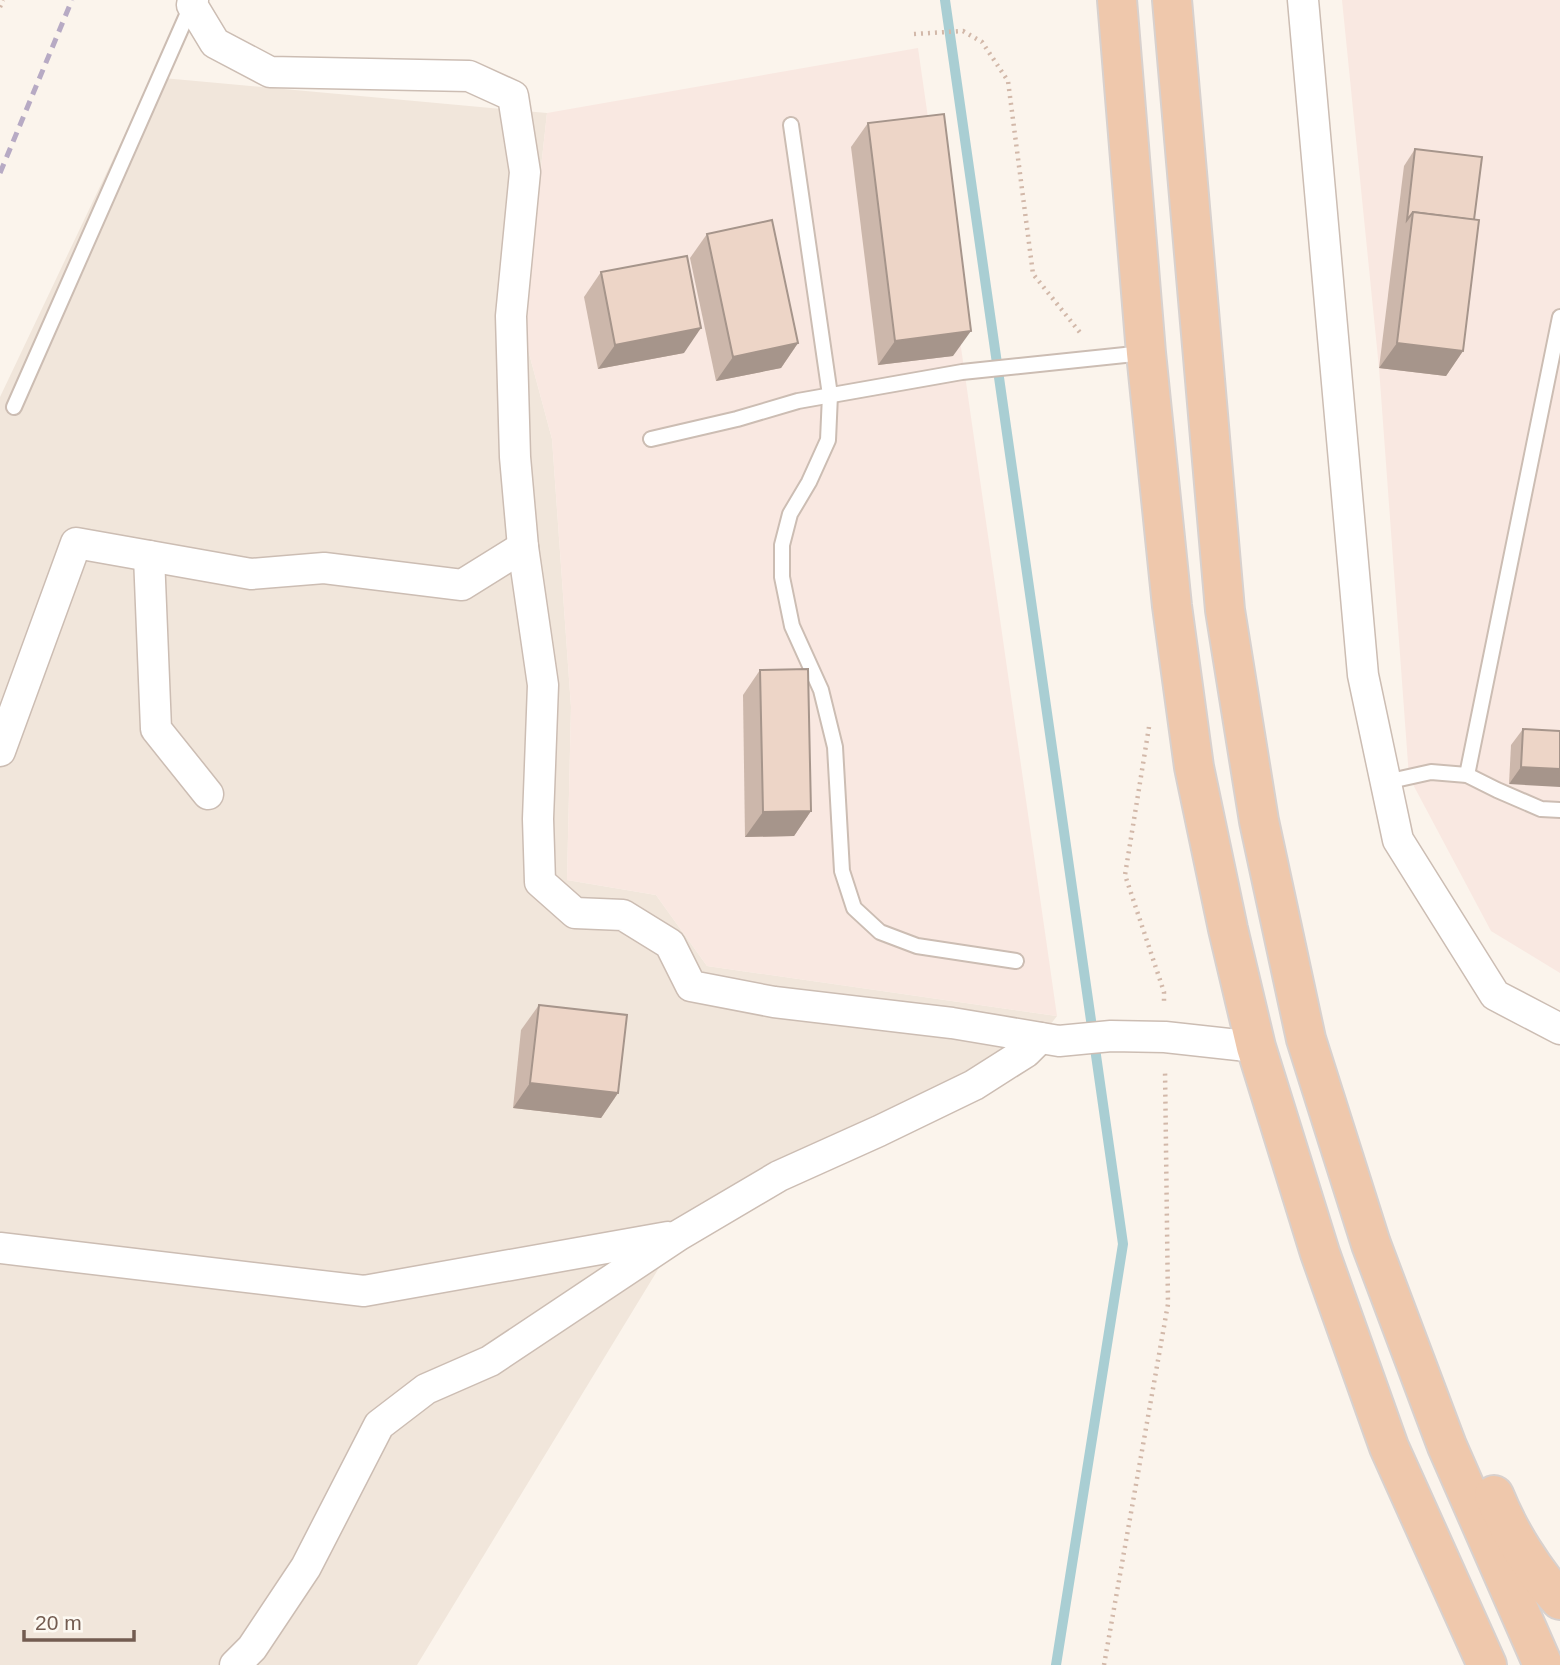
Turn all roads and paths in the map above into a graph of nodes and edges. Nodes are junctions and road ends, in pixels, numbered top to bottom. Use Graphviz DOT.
graph roads {
  1 [pos="3,0"];
  2 [pos="1117,0"];
  3 [pos="1172,0"];
  4 [pos="1303,0"];
  5 [pos="192,3"];
  6 [pos="0,7"];
  7 [pos="914,34"];
  8 [pos="792,125"];
  9 [pos="1560,317"];
  10 [pos="1146,353"];
  11 [pos="1100,357"];
  12 [pos="830,395"];
  13 [pos="14,407"];
  14 [pos="651,439"];
  15 [pos="523,547"];
  16 [pos="149,556"];
  17 [pos="1152,716"];
  18 [pos="0,751"];
  19 [pos="1467,775"];
  20 [pos="1386,782"];
  21 [pos="208,794"];
  22 [pos="1560,810"];
  23 [pos="1016,961"];
  24 [pos="1560,1029"];
  25 [pos="1165,1037"];
  26 [pos="1049,1039"];
  27 [pos="1306,1039"];
  28 [pos="1256,1047"];
  29 [pos="679,1235"];
  30 [pos="0,1248"];
  31 [pos="1560,1600"];
  32 [pos="235,1665"];
  33 [pos="1104,1665"];
  34 [pos="1487,1665"];
  35 [pos="1543,1665"];
  1 -- 6 [label="path"];
  2 -- 10 [label="highway"];
  3 -- 27 [label="highway"];
  4 -- 20 [label="street"];
  5 -- 13 [label="lane"];
  5 -- 15 [label="street"];
  7 -- 11 [label="path"];
  8 -- 12 [label="lane"];
  9 -- 19 [label="lane"];
  10 -- 11 [label="lane"];
  10 -- 28 [label="highway"];
  11 -- 12 [label="lane"];
  12 -- 14 [label="lane"];
  12 -- 23 [label="lane"];
  15 -- 16 [label="street"];
  15 -- 26 [label="street"];
  16 -- 18 [label="street"];
  16 -- 21 [label="street"];
  17 -- 25 [label="path"];
  19 -- 20 [label="lane"];
  19 -- 22 [label="lane"];
  20 -- 24 [label="street"];
  25 -- 26 [label="street"];
  25 -- 28 [label="street"];
  25 -- 33 [label="path"];
  26 -- 29 [label="street"];
  27 -- 31 [label="highway"];
  27 -- 35 [label="highway"];
  28 -- 34 [label="highway"];
  29 -- 30 [label="street"];
  29 -- 32 [label="street"];
}
